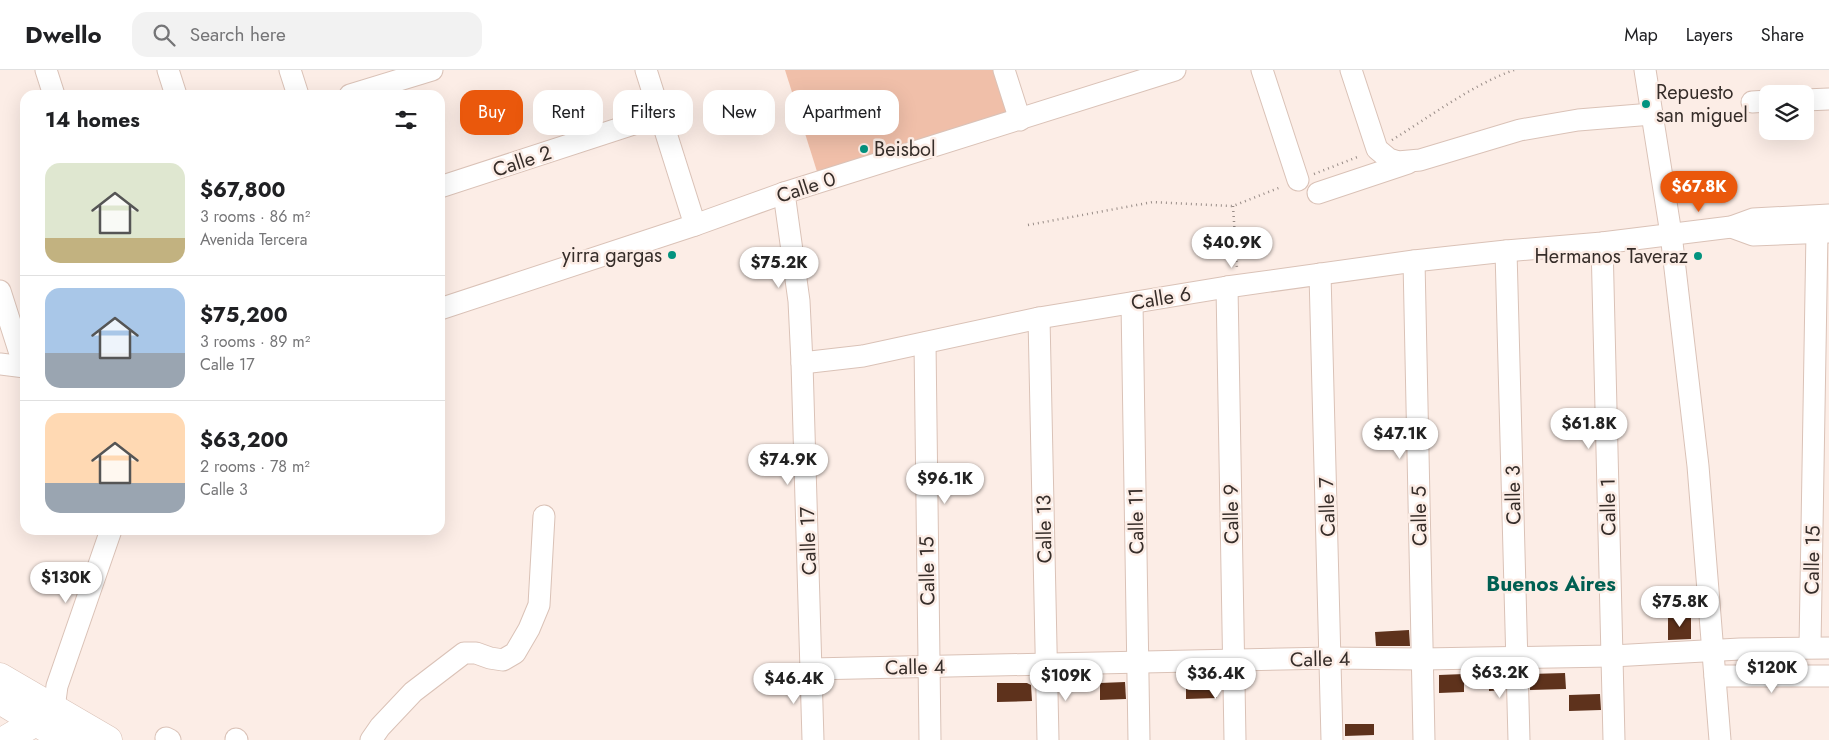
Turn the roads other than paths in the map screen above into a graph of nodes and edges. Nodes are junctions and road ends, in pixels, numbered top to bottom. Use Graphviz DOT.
graph roads {
  1 [pos="46,70"];
  2 [pos="168,70"];
  3 [pos="290,70"];
  4 [pos="432,70"];
  5 [pos="646,70"];
  6 [pos="1004,70"];
  7 [pos="1175,70"];
  8 [pos="1262,70"];
  9 [pos="1351,70"];
  10 [pos="1645,70"];
  11 [pos="407,74"];
  12 [pos="52,90"];
  13 [pos="174,90"];
  14 [pos="296,90"];
  15 [pos="364,90"];
  16 [pos="653,90"];
  17 [pos="1829,99"];
  18 [pos="1814,100"];
  19 [pos="1652,114"];
  20 [pos="1020,120"];
  21 [pos="613,131"];
  22 [pos="667,135"];
  23 [pos="1408,162"];
  24 [pos="1298,180"];
  25 [pos="445,185"];
  26 [pos="1318,193"];
  27 [pos="784,194"];
  28 [pos="695,225"];
  29 [pos="1825,226"];
  30 [pos="1671,234"];
  31 [pos="1602,243"];
  32 [pos="1506,250"];
  33 [pos="1414,261"];
  34 [pos="1320,274"];
  35 [pos="1231,287"];
  36 [pos="0,291"];
  37 [pos="1132,303"];
  38 [pos="445,307"];
  39 [pos="1039,318"];
  40 [pos="925,343"];
  41 [pos="20,354"];
  42 [pos="802,363"];
  43 [pos="0,364"];
  44 [pos="20,366"];
  45 [pos="544,516"];
  46 [pos="109,535"];
  47 [pos="1820,647"];
  48 [pos="1713,650"];
  49 [pos="1612,656"];
  50 [pos="1517,657"];
  51 [pos="1331,658"];
  52 [pos="1422,659"];
  53 [pos="1233,660"];
  54 [pos="1138,662"];
  55 [pos="1047,664"];
  56 [pos="928,666"];
  57 [pos="811,669"];
  58 [pos="1715,676"];
  59 [pos="1829,676"];
  60 [pos="0,677"];
  61 [pos="0,700"];
  62 [pos="42,707"];
  63 [pos="0,729"];
  64 [pos="5,740"];
  65 [pos="66,740"];
  66 [pos="108,740"];
  67 [pos="371,740"];
  68 [pos="813,740"];
  69 [pos="930,740"];
  70 [pos="1048,740"];
  71 [pos="1140,740"];
  72 [pos="1234,740"];
  73 [pos="1332,740"];
  74 [pos="1424,740"];
  75 [pos="1519,740"];
  76 [pos="1614,740"];
  77 [pos="1720,740"];
  1 -- 12 [label="street"];
  2 -- 13 [label="street"];
  3 -- 14 [label="street"];
  4 -- 11 [label="street"];
  5 -- 16 [label="street"];
  6 -- 20 [label="street"];
  7 -- 20 [label="street, Calle 0"];
  8 -- 24 [label="street"];
  9 -- 23 [label="street"];
  10 -- 19 [label="street"];
  11 -- 15 [label="street"];
  17 -- 18 [label="street"];
  19 -- 23 [label="street"];
  19 -- 30 [label="street"];
  20 -- 27 [label="street, Calle 0"];
  21 -- 25 [label="street, Calle 2"];
  22 -- 28 [label="street"];
  23 -- 26 [label="street"];
  27 -- 28 [label="street, Calle 0"];
  27 -- 42 [label="street, Calle 17"];
  28 -- 38 [label="street, Calle 0"];
  29 -- 30 [label="street, Calle 6"];
  29 -- 47 [label="street, Calle 15"];
  30 -- 31 [label="street, Calle 6"];
  30 -- 48 [label="street"];
  31 -- 32 [label="street, Calle 6"];
  31 -- 49 [label="street, Calle 1"];
  32 -- 33 [label="street, Calle 6"];
  32 -- 50 [label="street, Calle 3"];
  33 -- 34 [label="street, Calle 6"];
  33 -- 52 [label="street, Calle 5"];
  34 -- 35 [label="street, Calle 6"];
  34 -- 51 [label="street, Calle 7"];
  35 -- 37 [label="street, Calle 6"];
  35 -- 53 [label="street, Calle 9"];
  36 -- 41 [label="street"];
  37 -- 39 [label="street, Calle 6"];
  37 -- 54 [label="street, Calle 11"];
  39 -- 40 [label="street, Calle 6"];
  39 -- 55 [label="street, Calle 13"];
  40 -- 42 [label="street, Calle 6"];
  40 -- 56 [label="street, Calle 15"];
  42 -- 57 [label="street, Calle 17"];
  43 -- 44 [label="street"];
  45 -- 67 [label="street"];
  46 -- 62 [label="street"];
  47 -- 48 [label="street, Calle 4"];
  48 -- 49 [label="street, Calle 4"];
  48 -- 58 [label="street"];
  49 -- 50 [label="street, Calle 4"];
  49 -- 76 [label="street, Calle 1"];
  50 -- 52 [label="street, Calle 4"];
  50 -- 75 [label="street, Calle 3"];
  51 -- 52 [label="street, Calle 4"];
  51 -- 53 [label="street, Calle 4"];
  51 -- 73 [label="street, Calle 7"];
  52 -- 74 [label="street, Calle 5"];
  53 -- 54 [label="street, Calle 4"];
  53 -- 72 [label="street, Calle 9"];
  54 -- 55 [label="street, Calle 4"];
  54 -- 71 [label="street, Calle 11"];
  55 -- 56 [label="street, Calle 4"];
  55 -- 70 [label="street, Calle 13"];
  56 -- 57 [label="street, Calle 4"];
  56 -- 69 [label="street, Calle 15"];
  57 -- 68 [label="street, Calle 17"];
  58 -- 59 [label="street"];
  58 -- 77 [label="street"];
  60 -- 62 [label="main road"];
  61 -- 62 [label="main road"];
  62 -- 63 [label="main road"];
  62 -- 64 [label="main road"];
  62 -- 65 [label="main road"];
  62 -- 66 [label="main road"];
}
